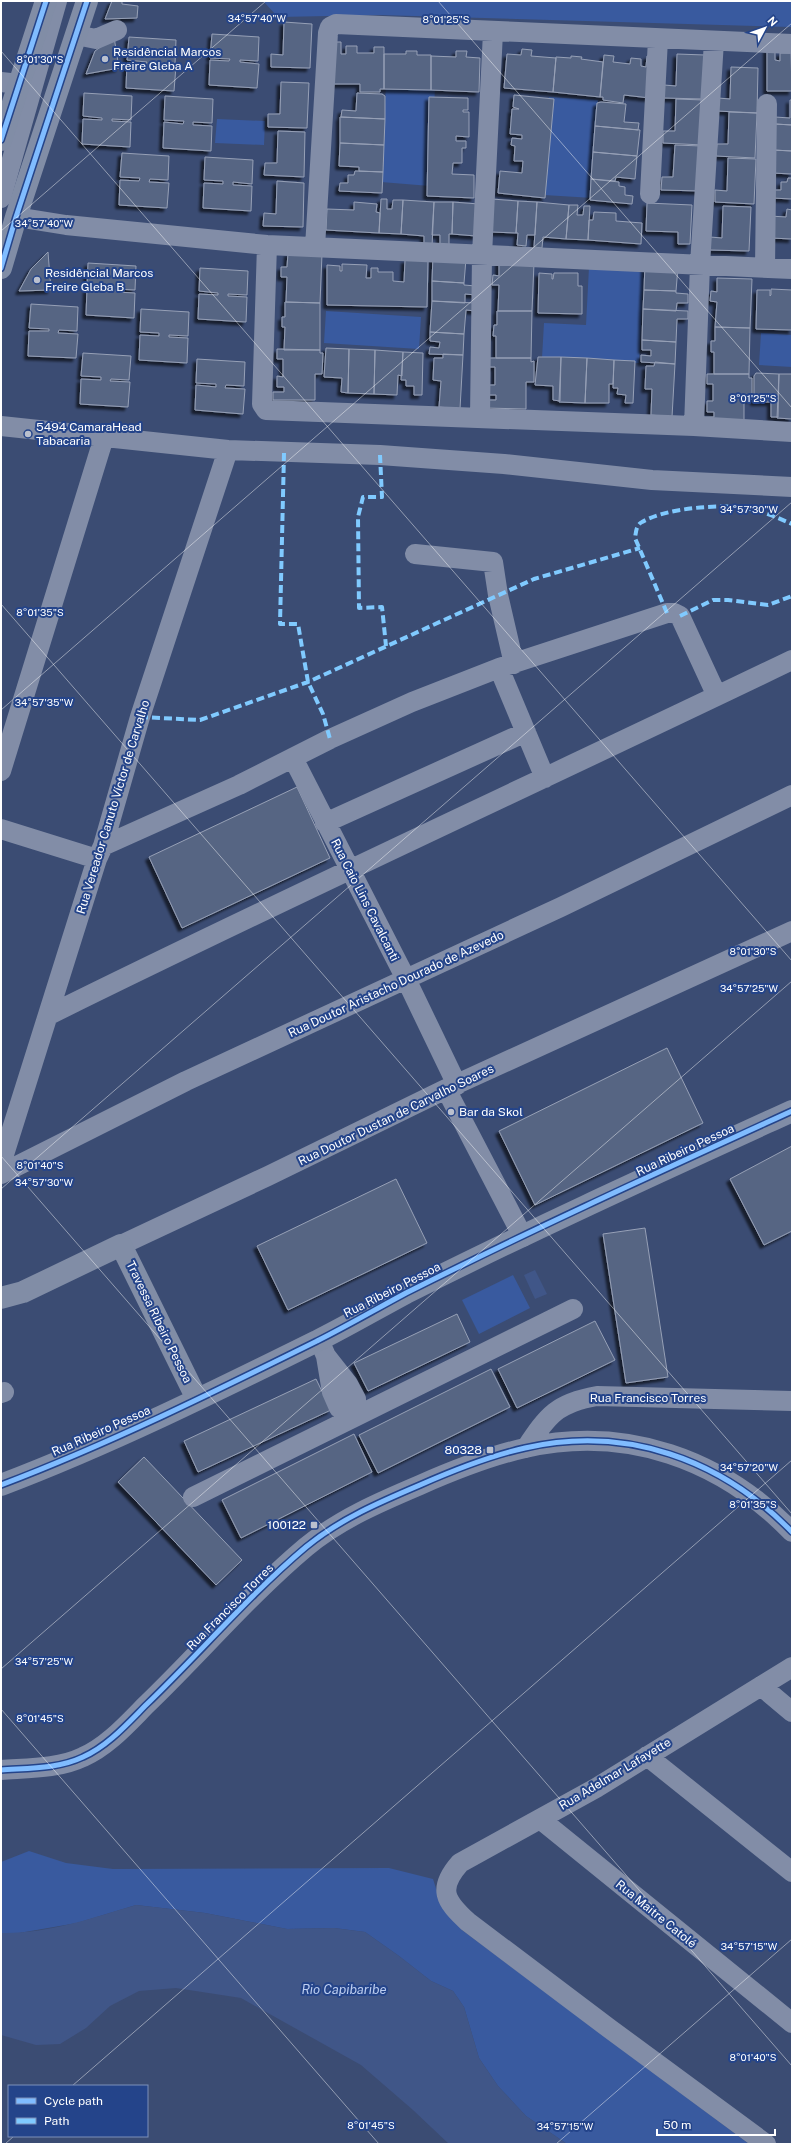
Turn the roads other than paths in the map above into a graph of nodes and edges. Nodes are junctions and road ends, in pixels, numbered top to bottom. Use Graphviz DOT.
graph roads {
  1 [pos="46,1"];
  2 [pos="57,1"];
  3 [pos="80,1"];
  4 [pos="87,1"];
  5 [pos="117,30"];
  6 [pos="493,32"];
  7 [pos="76,35"];
  8 [pos="658,39"];
  9 [pos="714,41"];
  10 [pos="792,44"];
  11 [pos="10,83"];
  12 [pos="768,104"];
  13 [pos="1,140"];
  14 [pos="650,194"];
  15 [pos="1,198"];
  16 [pos="16,217"];
  17 [pos="267,245"];
  18 [pos="315,247"];
  19 [pos="1,248"];
  20 [pos="482,255"];
  21 [pos="700,265"];
  22 [pos="1,268"];
  23 [pos="765,268"];
  24 [pos="792,269"];
  25 [pos="480,418"];
  26 [pos="1,426"];
  27 [pos="694,426"];
  28 [pos="792,432"];
  29 [pos="104,436"];
  30 [pos="228,450"];
  31 [pos="792,487"];
  32 [pos="415,554"];
  33 [pos="792,660"];
  34 [pos="506,666"];
  35 [pos="717,696"];
  36 [pos="526,732"];
  37 [pos="293,758"];
  38 [pos="1,772"];
  39 [pos="545,778"];
  40 [pos="792,795"];
  41 [pos="325,823"];
  42 [pos="1,829"];
  43 [pos="100,853"];
  44 [pos="349,869"];
  45 [pos="792,931"];
  46 [pos="406,979"];
  47 [pos="49,1015"];
  48 [pos="452,1087"];
  49 [pos="792,1111"];
  50 [pos="1,1164"];
  51 [pos="1,1174"];
  52 [pos="523,1236"];
  53 [pos="121,1245"];
  54 [pos="1,1298"];
  55 [pos="573,1309"];
  56 [pos="322,1348"];
  57 [pos="197,1398"];
  58 [pos="792,1401"];
  59 [pos="354,1416"];
  60 [pos="526,1448"];
  61 [pos="1,1485"];
  62 [pos="193,1497"];
  63 [pos="792,1532"];
  64 [pos="792,1667"];
  65 [pos="761,1686"];
  66 [pos="792,1712"];
  67 [pos="647,1756"];
  68 [pos="1,1770"];
  69 [pos="540,1819"];
  70 [pos="792,1872"];
  71 [pos="792,2023"];
  72 [pos="766,2144"];
  1 -- 11 [label="main road"];
  2 -- 15 [label="street"];
  3 -- 19 [label="street"];
  4 -- 7 [label="main road"];
  5 -- 7 [label="street"];
  6 -- 8 [label="street"];
  6 -- 18 [label="street"];
  6 -- 20 [label="street"];
  7 -- 16 [label="main road"];
  8 -- 9 [label="street"];
  8 -- 14 [label="street"];
  9 -- 10 [label="street"];
  9 -- 21 [label="street"];
  11 -- 13 [label="main road"];
  12 -- 23 [label="street"];
  16 -- 17 [label="street"];
  16 -- 22 [label="main road"];
  17 -- 18 [label="street"];
  17 -- 25 [label="street"];
  18 -- 20 [label="street"];
  20 -- 21 [label="street"];
  20 -- 25 [label="street"];
  21 -- 23 [label="street"];
  21 -- 27 [label="street"];
  23 -- 24 [label="street"];
  25 -- 27 [label="street"];
  26 -- 29 [label="street"];
  27 -- 28 [label="street"];
  29 -- 30 [label="street"];
  29 -- 38 [label="street"];
  30 -- 31 [label="street"];
  30 -- 43 [label="street, Rua Vereador Canuto Víctor de Carvalho"];
  32 -- 34 [label="street"];
  33 -- 35 [label="street"];
  34 -- 35 [label="street"];
  34 -- 36 [label="street"];
  34 -- 37 [label="street"];
  35 -- 39 [label="street"];
  36 -- 39 [label="street"];
  36 -- 41 [label="street"];
  37 -- 41 [label="street, Rua Caio Lins Cavalcanti"];
  37 -- 43 [label="street"];
  39 -- 44 [label="street"];
  40 -- 46 [label="street, Rua Doutor Aristacho Dourado de Azevedo"];
  41 -- 44 [label="street, Rua Caio Lins Cavalcanti"];
  42 -- 43 [label="street"];
  43 -- 47 [label="street, Rua Vereador Canuto Víctor de Carvalho"];
  44 -- 46 [label="street, Rua Caio Lins Cavalcanti"];
  44 -- 47 [label="street"];
  45 -- 48 [label="street, Rua Doutor Dustan de Carvalho Soares"];
  46 -- 48 [label="street, Rua Caio Lins Cavalcanti"];
  46 -- 51 [label="street, Rua Doutor Aristacho Dourado de Azevedo"];
  47 -- 50 [label="street, Rua Vereador Canuto Víctor de Carvalho"];
  48 -- 52 [label="street, Rua Caio Lins Cavalcanti"];
  48 -- 53 [label="street, Rua Doutor Dustan de Carvalho Soares"];
  49 -- 52 [label="main road, Rua Ribeiro Pessoa"];
  52 -- 56 [label="main road, Rua Ribeiro Pessoa"];
  53 -- 54 [label="main road, Rua Doutor Dustan de Carvalho Soares"];
  53 -- 57 [label="main road, Travessa Ribeiro Pessoa"];
  55 -- 59 [label="street"];
  56 -- 57 [label="main road, Rua Ribeiro Pessoa"];
  56 -- 59 [label="street"];
  57 -- 61 [label="main road, Rua Ribeiro Pessoa"];
  58 -- 60 [label="street, Rua Francisco Torres"];
  59 -- 62 [label="street"];
  60 -- 63 [label="street, Rua Francisco Torres"];
  60 -- 68 [label="street, Rua Francisco Torres"];
  64 -- 65 [label="street, Rua Adelmar Lafayette"];
  65 -- 66 [label="street"];
  65 -- 67 [label="street, Rua Adelmar Lafayette"];
  67 -- 69 [label="street, Rua Adelmar Lafayette"];
  67 -- 70 [label="street"];
  69 -- 71 [label="street, Rua Maitre Catolé"];
  69 -- 72 [label="street, Rua Adelmar Lafayette"];
}
